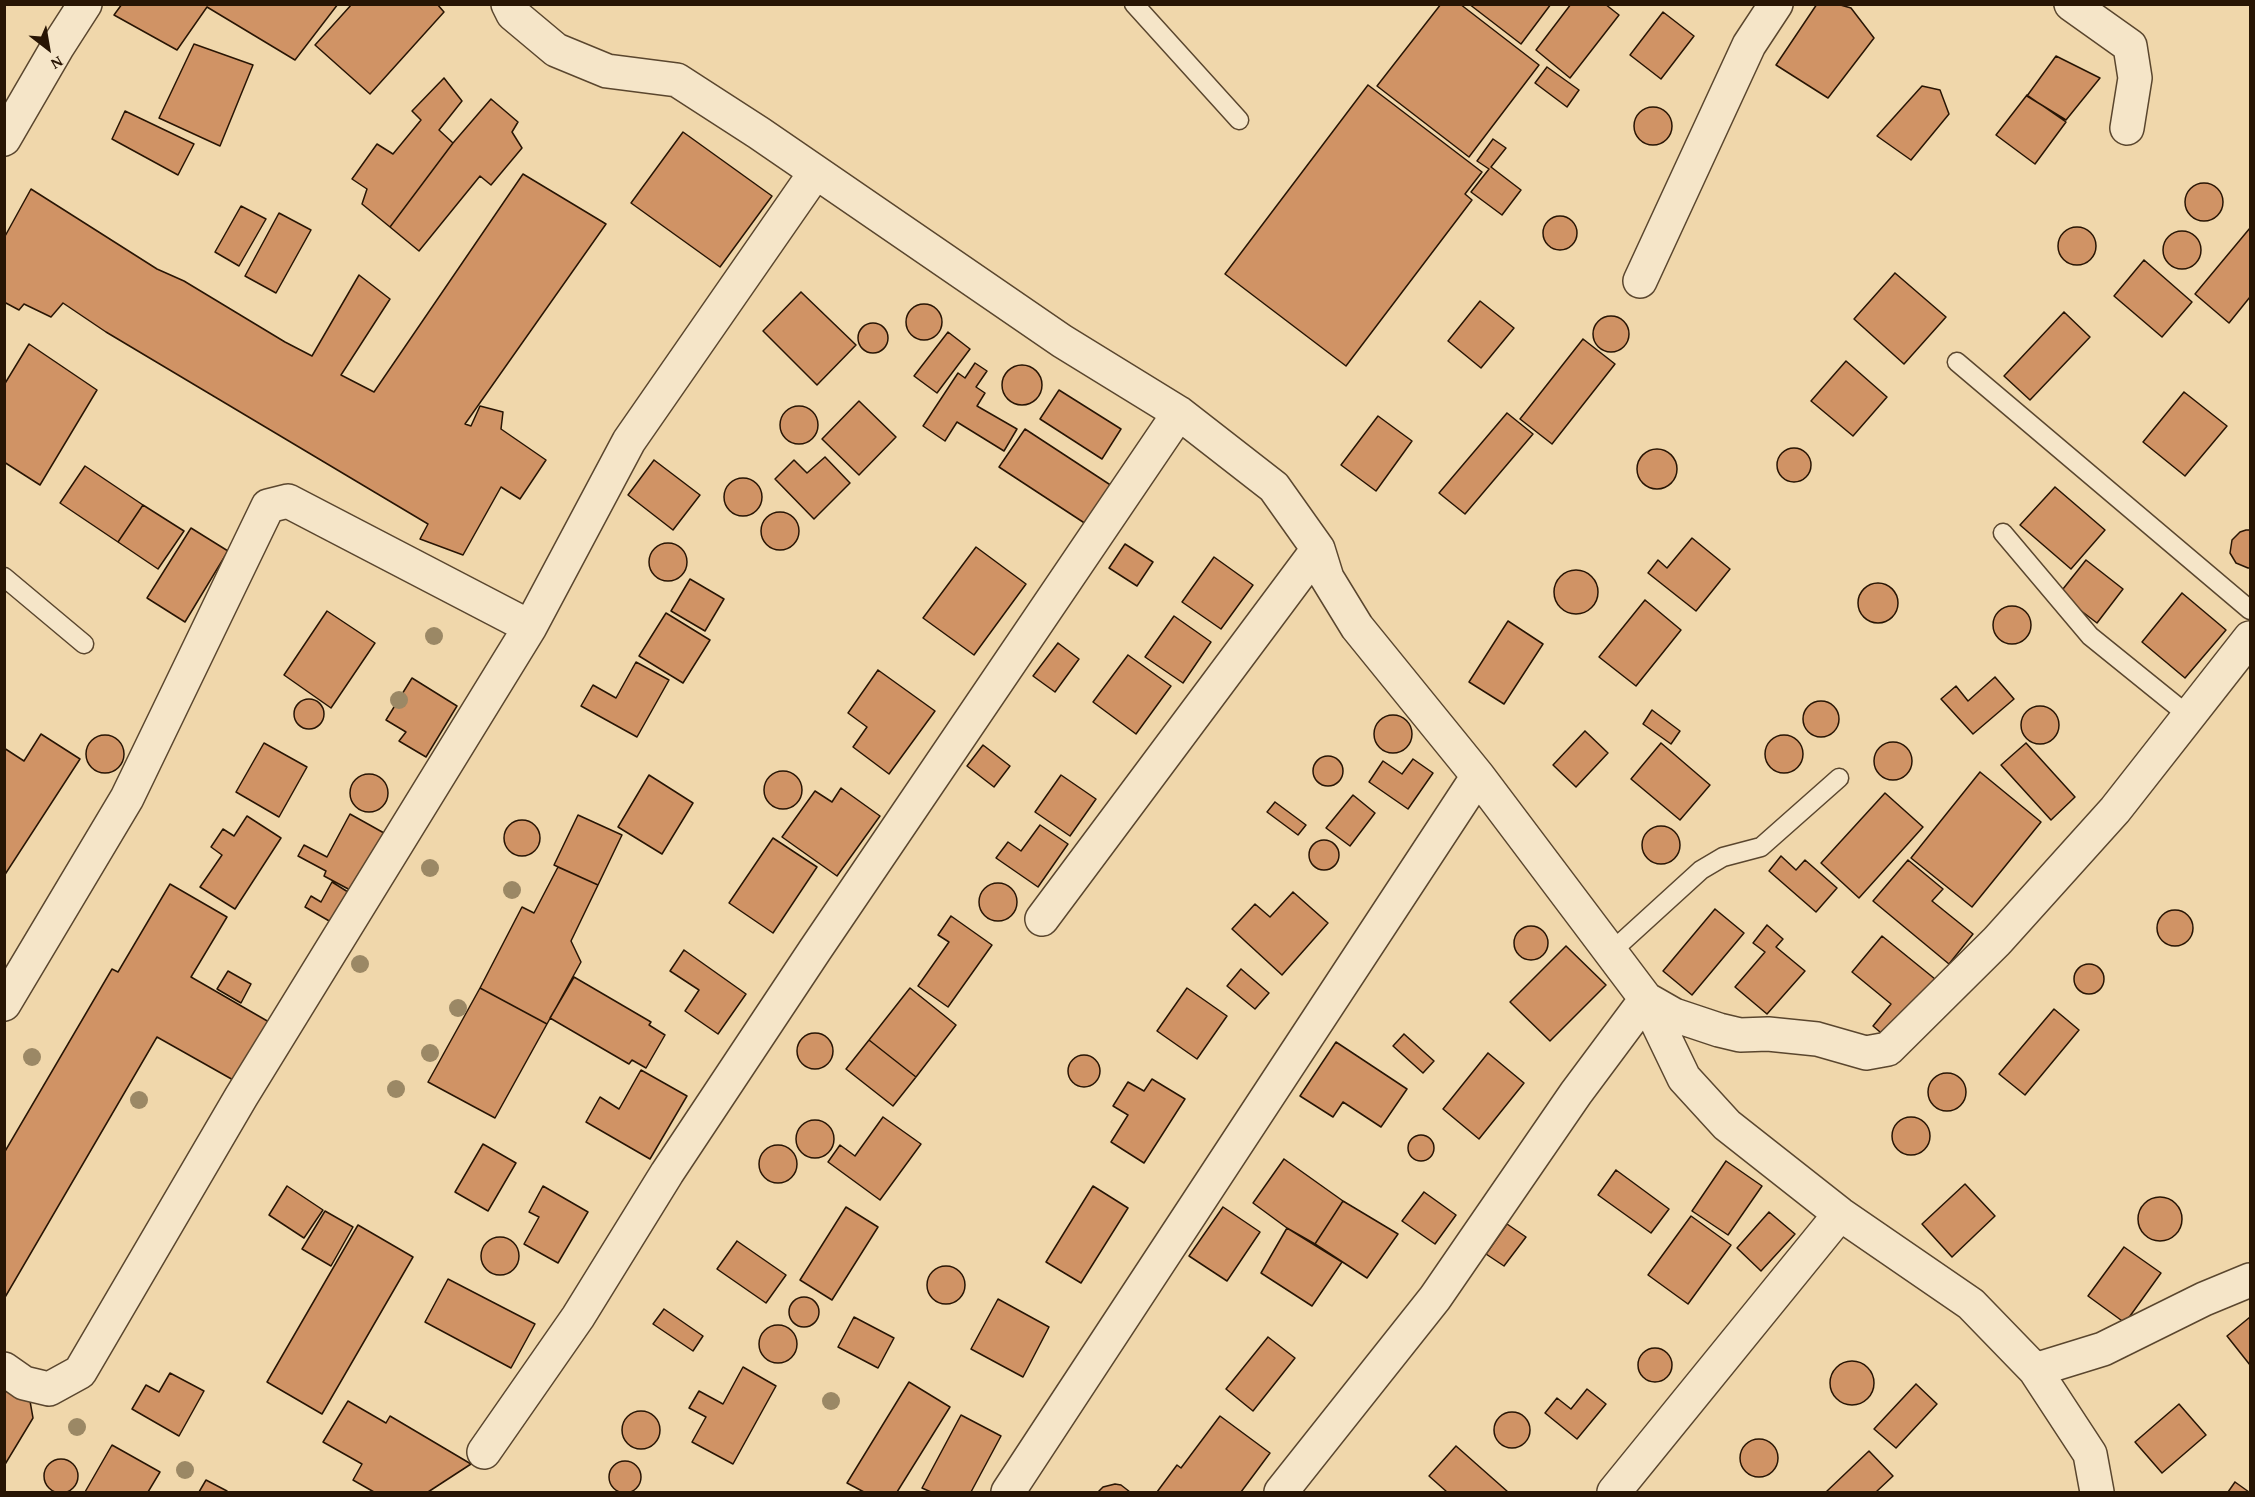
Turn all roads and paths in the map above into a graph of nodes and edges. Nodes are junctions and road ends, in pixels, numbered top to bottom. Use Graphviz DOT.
graph roads {
  1 [pos="85,4"];
  2 [pos="508,4"];
  3 [pos="1134,4"];
  4 [pos="1776,4"];
  5 [pos="2072,4"];
  6 [pos="1239,120"];
  7 [pos="2127,128"];
  8 [pos="4,139"];
  9 [pos="815,173"];
  10 [pos="1640,281"];
  11 [pos="1957,362"];
  12 [pos="1179,413"];
  13 [pos="2002,533"];
  14 [pos="1318,549"];
  15 [pos="4,578"];
  16 [pos="2250,610"];
  17 [pos="530,627"];
  18 [pos="2250,638"];
  19 [pos="84,644"];
  20 [pos="2189,716"];
  21 [pos="1478,776"];
  22 [pos="1839,778"];
  23 [pos="1042,919"];
  24 [pos="1611,952"];
  25 [pos="1646,999"];
  26 [pos="4,1004"];
  27 [pos="1840,1214"];
  28 [pos="2250,1280"];
  29 [pos="4,1369"];
  30 [pos="2035,1370"];
  31 [pos="484,1452"];
  32 [pos="1008,1492"];
  33 [pos="1281,1492"];
  34 [pos="1614,1492"];
  35 [pos="2097,1492"];
  1 -- 8 [label="street"];
  2 -- 9 [label="street"];
  3 -- 6 [label="lane"];
  4 -- 10 [label="street"];
  5 -- 7 [label="street"];
  9 -- 12 [label="street"];
  9 -- 17 [label="street"];
  11 -- 16 [label="lane"];
  12 -- 14 [label="street"];
  12 -- 31 [label="street"];
  13 -- 20 [label="lane"];
  14 -- 21 [label="street"];
  14 -- 23 [label="street"];
  15 -- 19 [label="lane"];
  17 -- 26 [label="street"];
  17 -- 29 [label="street"];
  18 -- 20 [label="street"];
  20 -- 25 [label="street"];
  21 -- 24 [label="street"];
  21 -- 32 [label="street"];
  22 -- 24 [label="lane"];
  24 -- 25 [label="street"];
  25 -- 27 [label="street"];
  25 -- 33 [label="street"];
  27 -- 30 [label="street"];
  27 -- 34 [label="street"];
  28 -- 30 [label="street"];
  30 -- 35 [label="street"];
}
